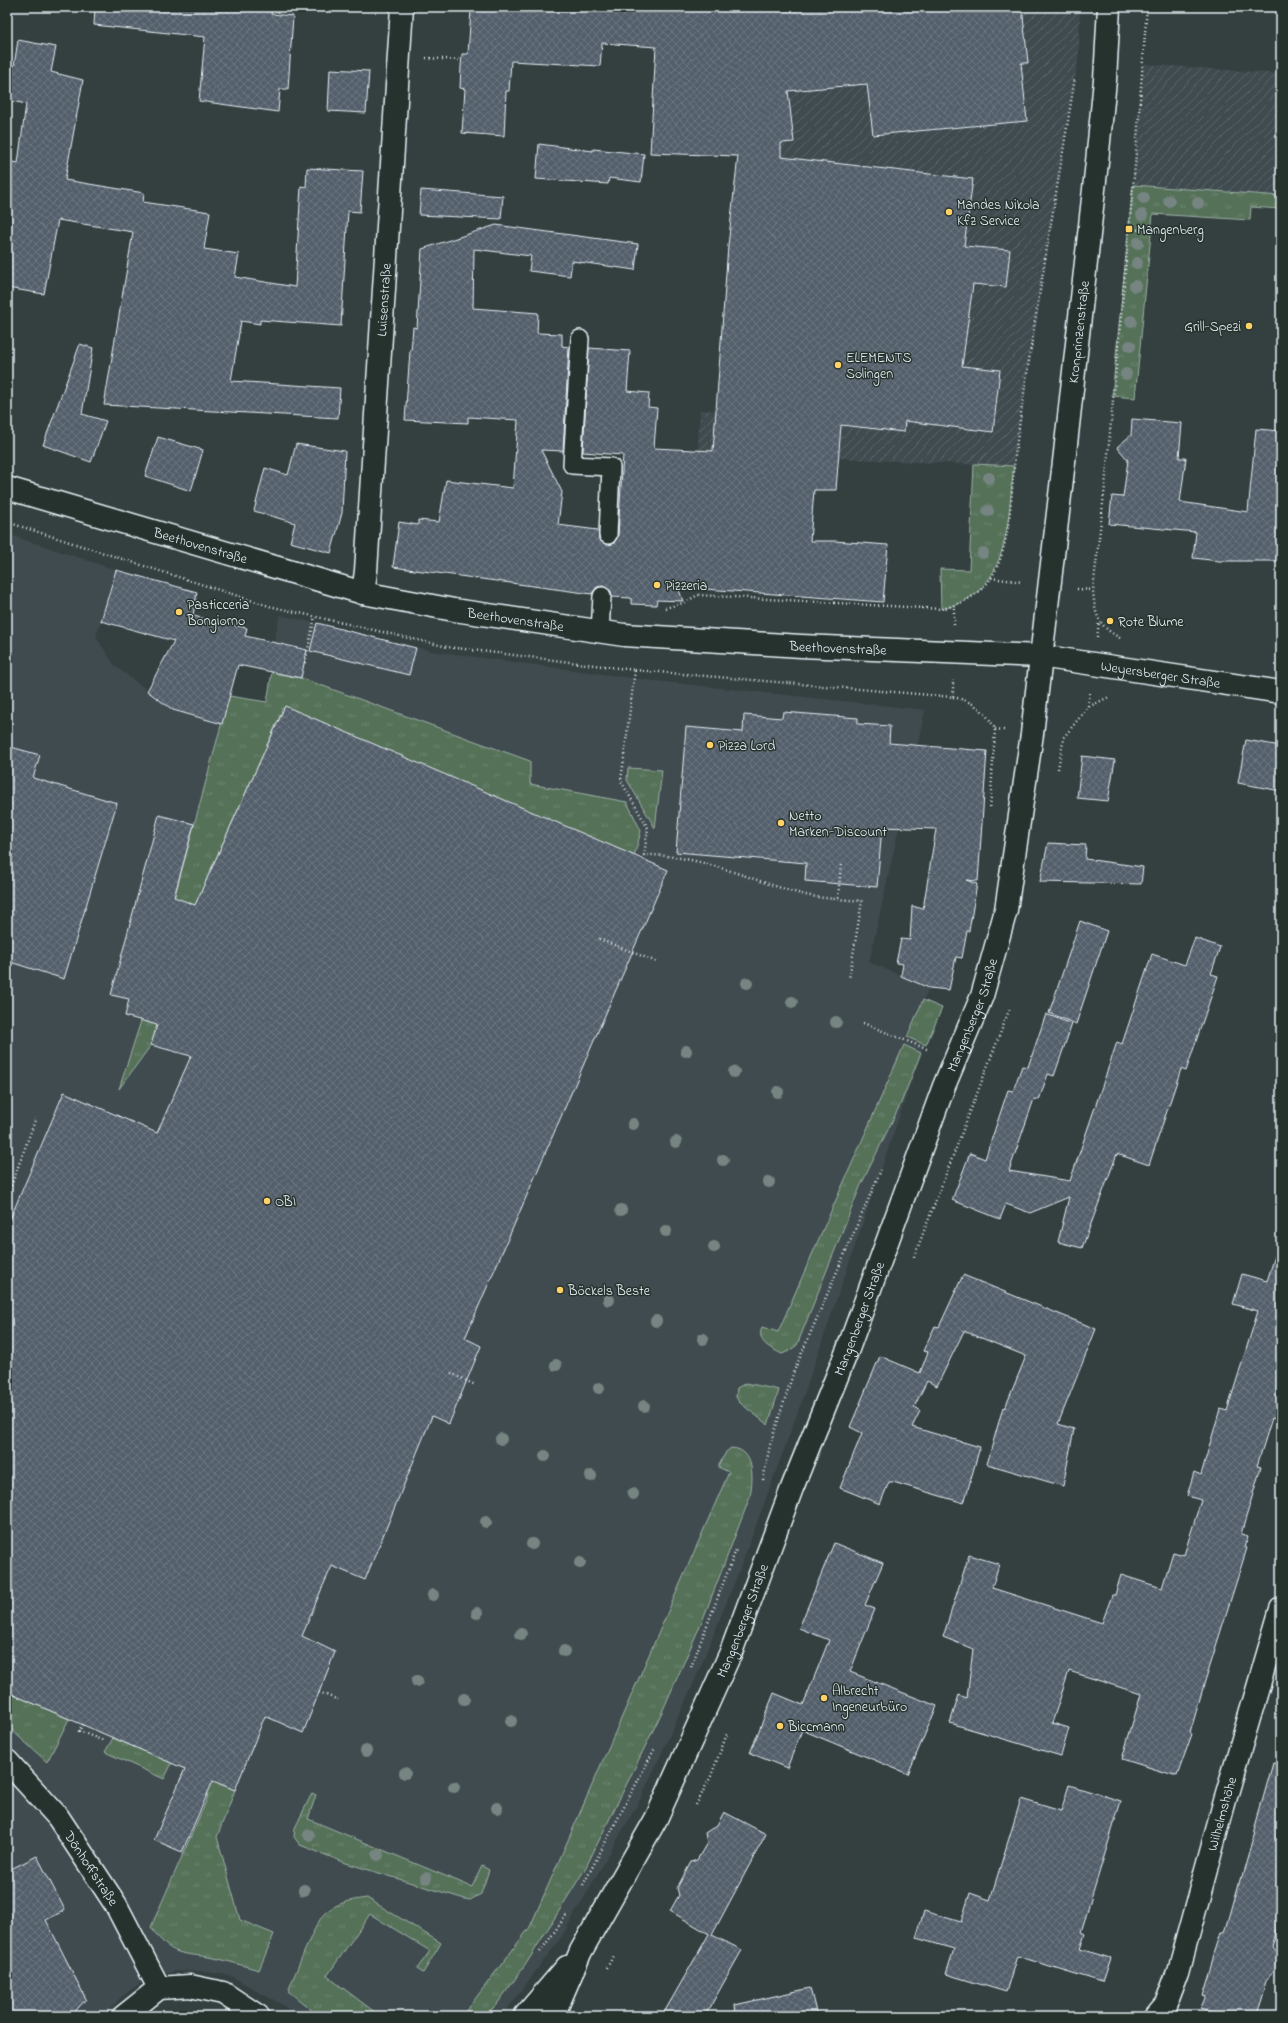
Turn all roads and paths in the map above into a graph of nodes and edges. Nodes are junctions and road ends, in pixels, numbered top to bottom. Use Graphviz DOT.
graph roads {
  1 [pos="402,7"];
  2 [pos="1109,7"];
  3 [pos="1147,7"];
  4 [pos="400,57"];
  5 [pos="462,60"];
  6 [pos="1075,75"];
  7 [pos="1129,229"];
  8 [pos="1204,235"];
  9 [pos="580,339"];
  10 [pos="7,488"];
  11 [pos="608,535"];
  12 [pos="363,593"];
  13 [pos="602,596"];
  14 [pos="659,609"];
  15 [pos="315,616"];
  16 [pos="600,632"];
  17 [pos="1125,641"];
  18 [pos="1040,656"];
  19 [pos="304,663"];
  20 [pos="1281,692"];
  21 [pos="953,697"];
  22 [pos="1088,707"];
  23 [pos="628,720"];
  24 [pos="1064,737"];
  25 [pos="990,816"];
  26 [pos="841,865"];
  27 [pos="838,898"];
  28 [pos="599,939"];
  29 [pos="657,962"];
  30 [pos="850,979"];
  31 [pos="863,1023"];
  32 [pos="934,1044"];
  33 [pos="931,1051"];
  34 [pos="928,1057"];
  35 [pos="36,1118"];
  36 [pos="884,1163"];
  37 [pos="7,1197"];
  38 [pos="451,1373"];
  39 [pos="475,1385"];
  40 [pos="762,1485"];
  41 [pos="739,1543"];
  42 [pos="1281,1609"];
  43 [pos="688,1674"];
  44 [pos="319,1692"];
  45 [pos="338,1700"];
  46 [pos="83,1724"];
  47 [pos="104,1741"];
  48 [pos="656,1746"];
  49 [pos="7,1761"];
  50 [pos="582,1888"];
  51 [pos="571,1909"];
  52 [pos="581,1951"];
  53 [pos="539,1953"];
  54 [pos="159,1988"];
  55 [pos="124,2016"];
  56 [pos="258,2016"];
  57 [pos="525,2016"];
  58 [pos="553,2016"];
  59 [pos="1156,2016"];
  1 -- 4 [label="main road, Luisenstraße"];
  2 -- 18 [label="main road, Kronprinzenstraße"];
  3 -- 7 [label="path"];
  4 -- 5 [label="path"];
  4 -- 12 [label="main road, Luisenstraße"];
  6 -- 14 [label="path"];
  7 -- 8 [label="path"];
  7 -- 17 [label="path"];
  9 -- 11 [label="lane"];
  10 -- 12 [label="main road, Beethovenstraße"];
  12 -- 16 [label="main road, Beethovenstraße"];
  13 -- 16 [label="lane"];
  15 -- 19 [label="path"];
  16 -- 18 [label="main road, Beethovenstraße"];
  18 -- 20 [label="main road, Weyersberger Straße"];
  18 -- 52 [label="main road, Mangenberger Straße"];
  21 -- 25 [label="path"];
  22 -- 24 [label="path"];
  23 -- 27 [label="path"];
  26 -- 27 [label="path"];
  27 -- 30 [label="path"];
  28 -- 29 [label="path"];
  31 -- 33 [label="path"];
  32 -- 33 [label="path"];
  33 -- 34 [label="path"];
  35 -- 37 [label="path"];
  36 -- 40 [label="path"];
  38 -- 39 [label="path"];
  41 -- 43 [label="path"];
  42 -- 59 [label="main road, Wilhelmshöhe"];
  44 -- 45 [label="path"];
  46 -- 47 [label="path"];
  48 -- 50 [label="path"];
  49 -- 54 [label="main road, Dönhoffstraße"];
  51 -- 53 [label="path"];
  52 -- 57 [label="main road, Mangenberger Straße"];
  52 -- 58 [label="main road, Mangenberger Straße"];
  54 -- 55 [label="main road"];
  54 -- 56 [label="main road"];
}
